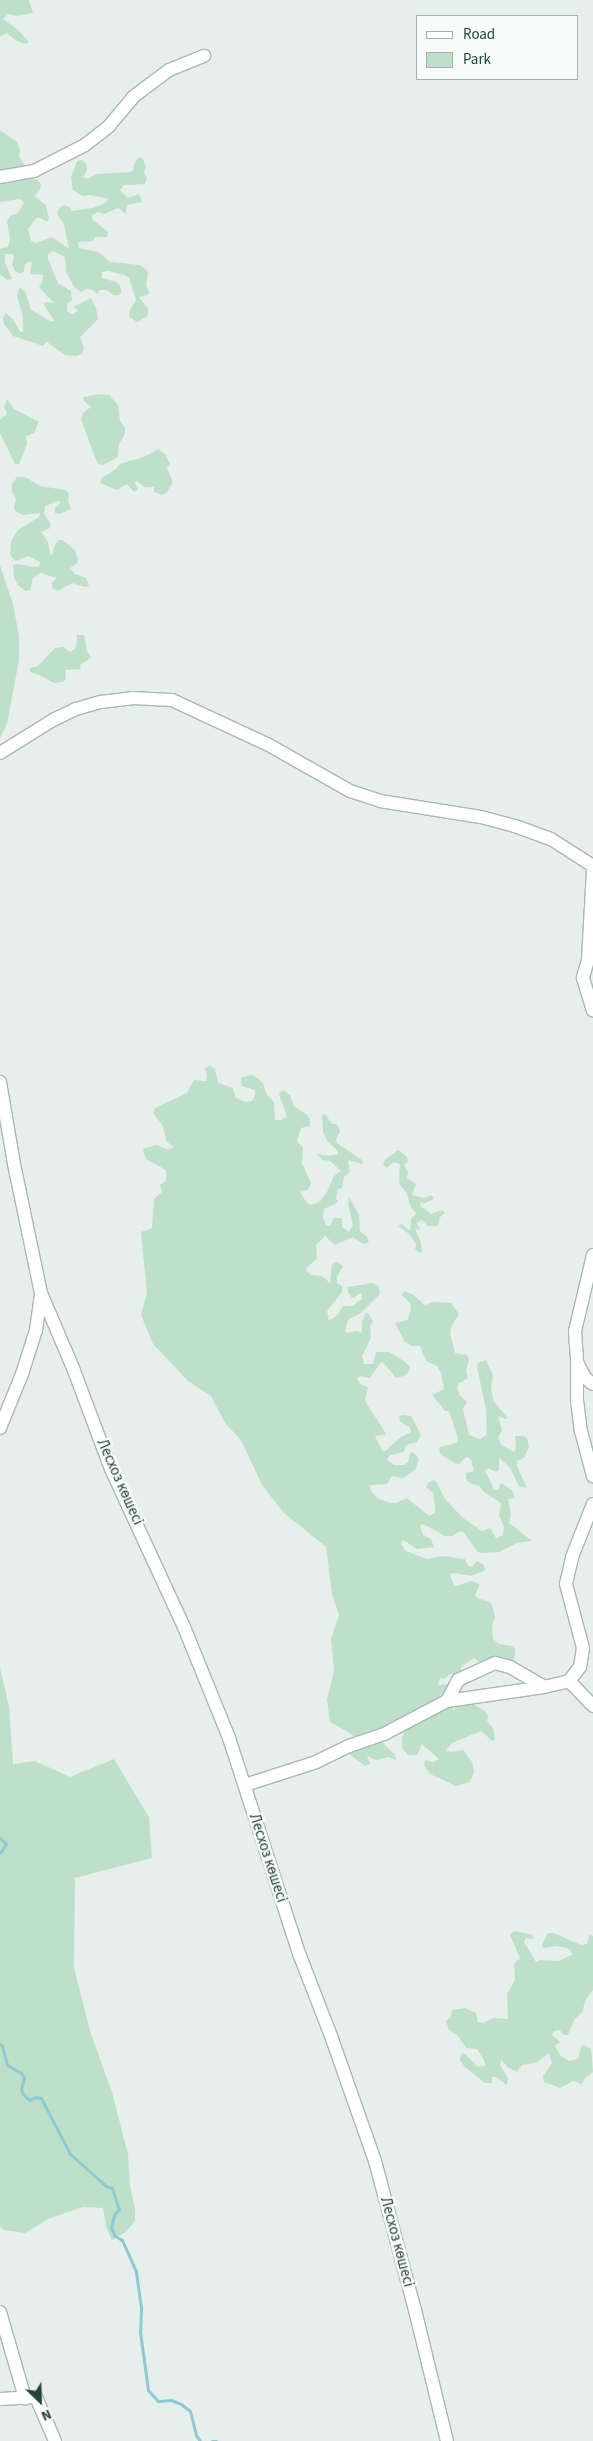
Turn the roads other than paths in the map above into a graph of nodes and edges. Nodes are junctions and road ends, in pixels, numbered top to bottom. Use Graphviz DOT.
graph roads {
  1 [pos="204,56"];
  2 [pos="0,177"];
  3 [pos="0,753"];
  4 [pos="593,866"];
  5 [pos="593,870"];
  6 [pos="593,1012"];
  7 [pos="0,1082"];
  8 [pos="593,1255"];
  9 [pos="41,1293"];
  10 [pos="577,1362"];
  11 [pos="593,1384"];
  12 [pos="0,1428"];
  13 [pos="593,1476"];
  14 [pos="593,1504"];
  15 [pos="569,1681"];
  16 [pos="544,1687"];
  17 [pos="447,1701"];
  18 [pos="593,1706"];
  19 [pos="245,1785"];
  20 [pos="0,2312"];
  21 [pos="0,2398"];
  22 [pos="25,2398"];
  23 [pos="55,2441"];
  24 [pos="447,2441"];
  1 -- 2 [label="street"];
  3 -- 4 [label="street"];
  5 -- 6 [label="street"];
  7 -- 9 [label="street"];
  8 -- 10 [label="street"];
  9 -- 12 [label="street"];
  9 -- 19 [label="street, Лесхоз көшесі"];
  10 -- 11 [label="street"];
  10 -- 13 [label="street"];
  14 -- 15 [label="street"];
  15 -- 16 [label="street"];
  15 -- 18 [label="street"];
  16 -- 17 [label="street"];
  16 -- 17 [label="street"];
  17 -- 19 [label="street"];
  19 -- 24 [label="street, Лесхоз көшесі"];
  20 -- 22 [label="street"];
  21 -- 22 [label="street"];
  22 -- 23 [label="street"];
}
